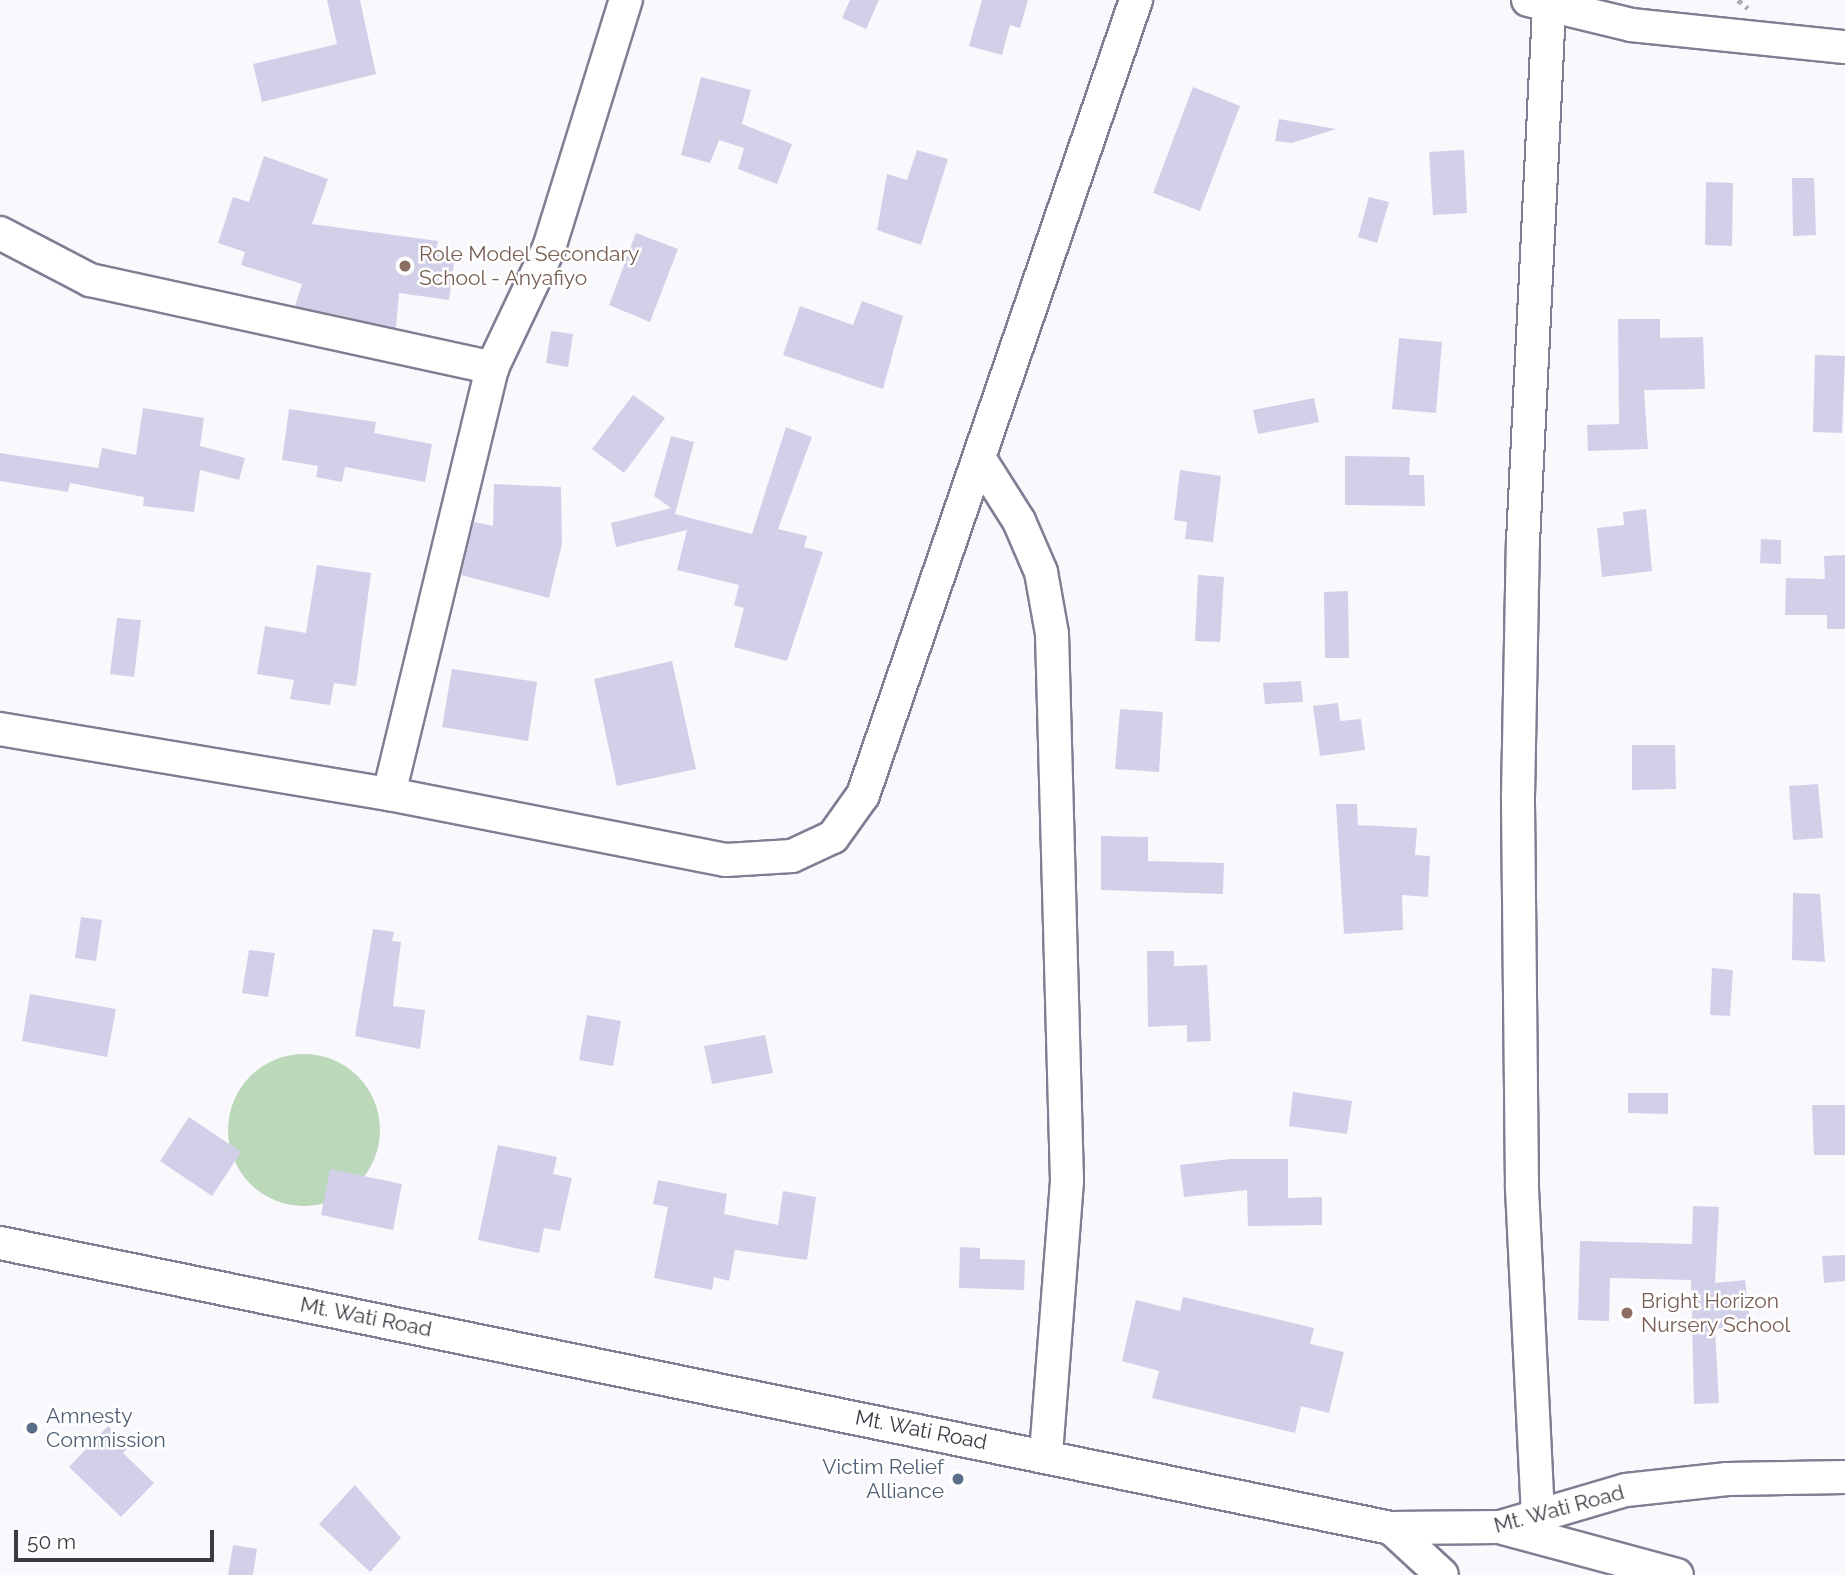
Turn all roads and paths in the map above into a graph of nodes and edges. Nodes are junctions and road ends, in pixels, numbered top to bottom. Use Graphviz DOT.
graph roads {
  1 [pos="626,0"];
  2 [pos="1136,0"];
  3 [pos="1538,4"];
  4 [pos="1845,47"];
  5 [pos="0,233"];
  6 [pos="492,368"];
  7 [pos="981,461"];
  8 [pos="0,729"];
  9 [pos="389,794"];
  10 [pos="0,1242"];
  11 [pos="1046,1455"];
  12 [pos="1845,1477"];
  13 [pos="1538,1516"];
  14 [pos="1500,1527"];
  15 [pos="1391,1528"];
  16 [pos="1442,1575"];
  17 [pos="1677,1575"];
  1 -- 6 [label="street"];
  2 -- 7 [label="street"];
  3 -- 4 [label="street"];
  3 -- 13 [label="street"];
  5 -- 6 [label="street"];
  6 -- 9 [label="street"];
  7 -- 9 [label="street"];
  7 -- 11 [label="street"];
  8 -- 9 [label="street"];
  10 -- 11 [label="street, Mt. Wati Road"];
  11 -- 15 [label="street, Mt. Wati Road"];
  12 -- 13 [label="street, Mt. Wati Road"];
  13 -- 14 [label="street, Mt. Wati Road"];
  14 -- 15 [label="street, Mt. Wati Road"];
  14 -- 17 [label="street"];
  15 -- 16 [label="street"];
}
